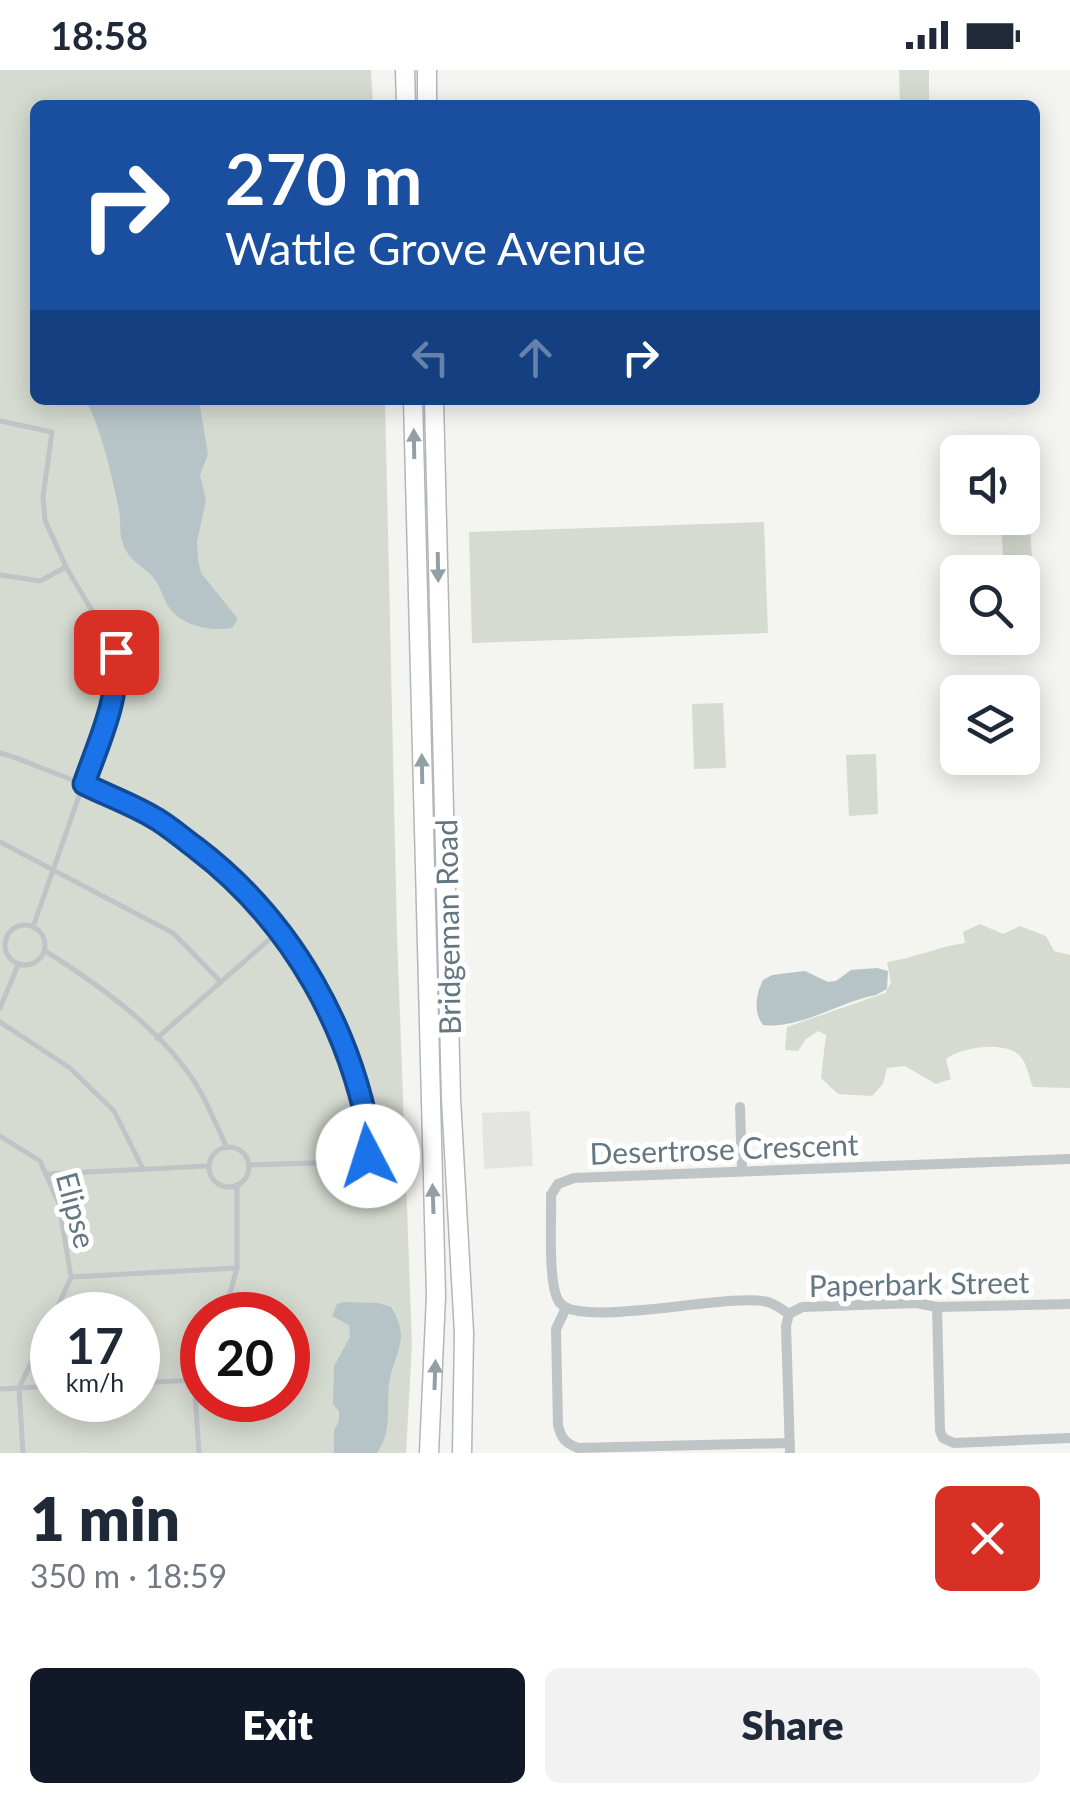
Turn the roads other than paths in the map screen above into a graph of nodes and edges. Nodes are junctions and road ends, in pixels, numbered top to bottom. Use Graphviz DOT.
graph roads {
  1 [pos="405,70"];
  2 [pos="426,70"];
  3 [pos="406,99"];
  4 [pos="427,99"];
  5 [pos="413,405"];
  6 [pos="434,405"];
  7 [pos="0,421"];
  8 [pos="66,567"];
  9 [pos="0,574"];
  10 [pos="0,753"];
  11 [pos="84,784"];
  12 [pos="0,842"];
  13 [pos="54,868"];
  14 [pos="34,926"];
  15 [pos="279,931"];
  16 [pos="3,937"];
  17 [pos="45,951"];
  18 [pos="18,964"];
  19 [pos="221,982"];
  20 [pos="0,1008"];
  21 [pos="0,1022"];
  22 [pos="158,1038"];
  23 [pos="740,1106"];
  24 [pos="0,1136"];
  25 [pos="227,1148"];
  26 [pos="1070,1159"];
  27 [pos="248,1165"];
  28 [pos="209,1166"];
  29 [pos="143,1168"];
  30 [pos="742,1170"];
  31 [pos="46,1174"];
  32 [pos="237,1185"];
  33 [pos="237,1268"];
  34 [pos="71,1277"];
  35 [pos="64,1292"];
  36 [pos="230,1292"];
  37 [pos="462,1294"];
  38 [pos="436,1296"];
  39 [pos="1070,1304"];
  40 [pos="938,1307"];
  41 [pos="566,1308"];
  42 [pos="789,1314"];
  43 [pos="30,1363"];
  44 [pos="30,1387"];
  45 [pos="18,1388"];
  46 [pos="0,1389"];
  47 [pos="197,1422"];
  48 [pos="1070,1438"];
  49 [pos="790,1448"];
  50 [pos="23,1453"];
  51 [pos="199,1453"];
  52 [pos="429,1453"];
  53 [pos="462,1453"];
  1 -- 3 [label="main road"];
  2 -- 4 [label="main road"];
  3 -- 4 [label="main road"];
  38 -- 5 [label="main road, Bridgeman Road, one-way"];
  6 -- 37 [label="main road, Bridgeman Road, one-way"];
  7 -- 8 [label="lane"];
  8 -- 9 [label="lane"];
  8 -- 11 [label="lane"];
  10 -- 11 [label="lane"];
  11 -- 13 [label="lane"];
  11 -- 15 [label="lane"];
  12 -- 13 [label="lane"];
  13 -- 14 [label="lane"];
  13 -- 19 [label="lane"];
  14 -- 16 [label="lane"];
  14 -- 17 [label="lane"];
  15 -- 19 [label="lane"];
  15 -- 27 [label="lane"];
  16 -- 18 [label="lane"];
  17 -- 18 [label="lane"];
  17 -- 22 [label="lane"];
  18 -- 20 [label="lane"];
  19 -- 22 [label="lane"];
  21 -- 29 [label="lane"];
  22 -- 25 [label="lane"];
  23 -- 30 [label="street"];
  24 -- 31 [label="lane, Elipse"];
  25 -- 27 [label="lane"];
  25 -- 28 [label="lane"];
  26 -- 30 [label="street, Desertrose Crescent"];
  27 -- 32 [label="lane"];
  28 -- 29 [label="lane"];
  28 -- 32 [label="lane"];
  29 -- 31 [label="lane"];
  30 -- 41 [label="street, Desertrose Crescent"];
  31 -- 34 [label="lane, Elipse"];
  32 -- 33 [label="lane"];
  33 -- 34 [label="lane"];
  33 -- 36 [label="lane"];
  34 -- 35 [label="lane, Elipse"];
  37 -- 38 [label="main road"];
  37 -- 53 [label="main road, Bridgeman Road"];
  52 -- 38 [label="main road, Bridgeman Road, one-way"];
  39 -- 40 [label="street, Paperbark Street"];
  40 -- 42 [label="street, Paperbark Street"];
  40 -- 48 [label="street"];
  41 -- 42 [label="street"];
  41 -- 49 [label="street"];
  42 -- 49 [label="street, Paperbark Street"];
  43 -- 45 [label="lane, Elipse"];
  44 -- 45 [label="lane"];
  45 -- 46 [label="lane"];
  45 -- 50 [label="lane"];
  47 -- 51 [label="lane"];
}
